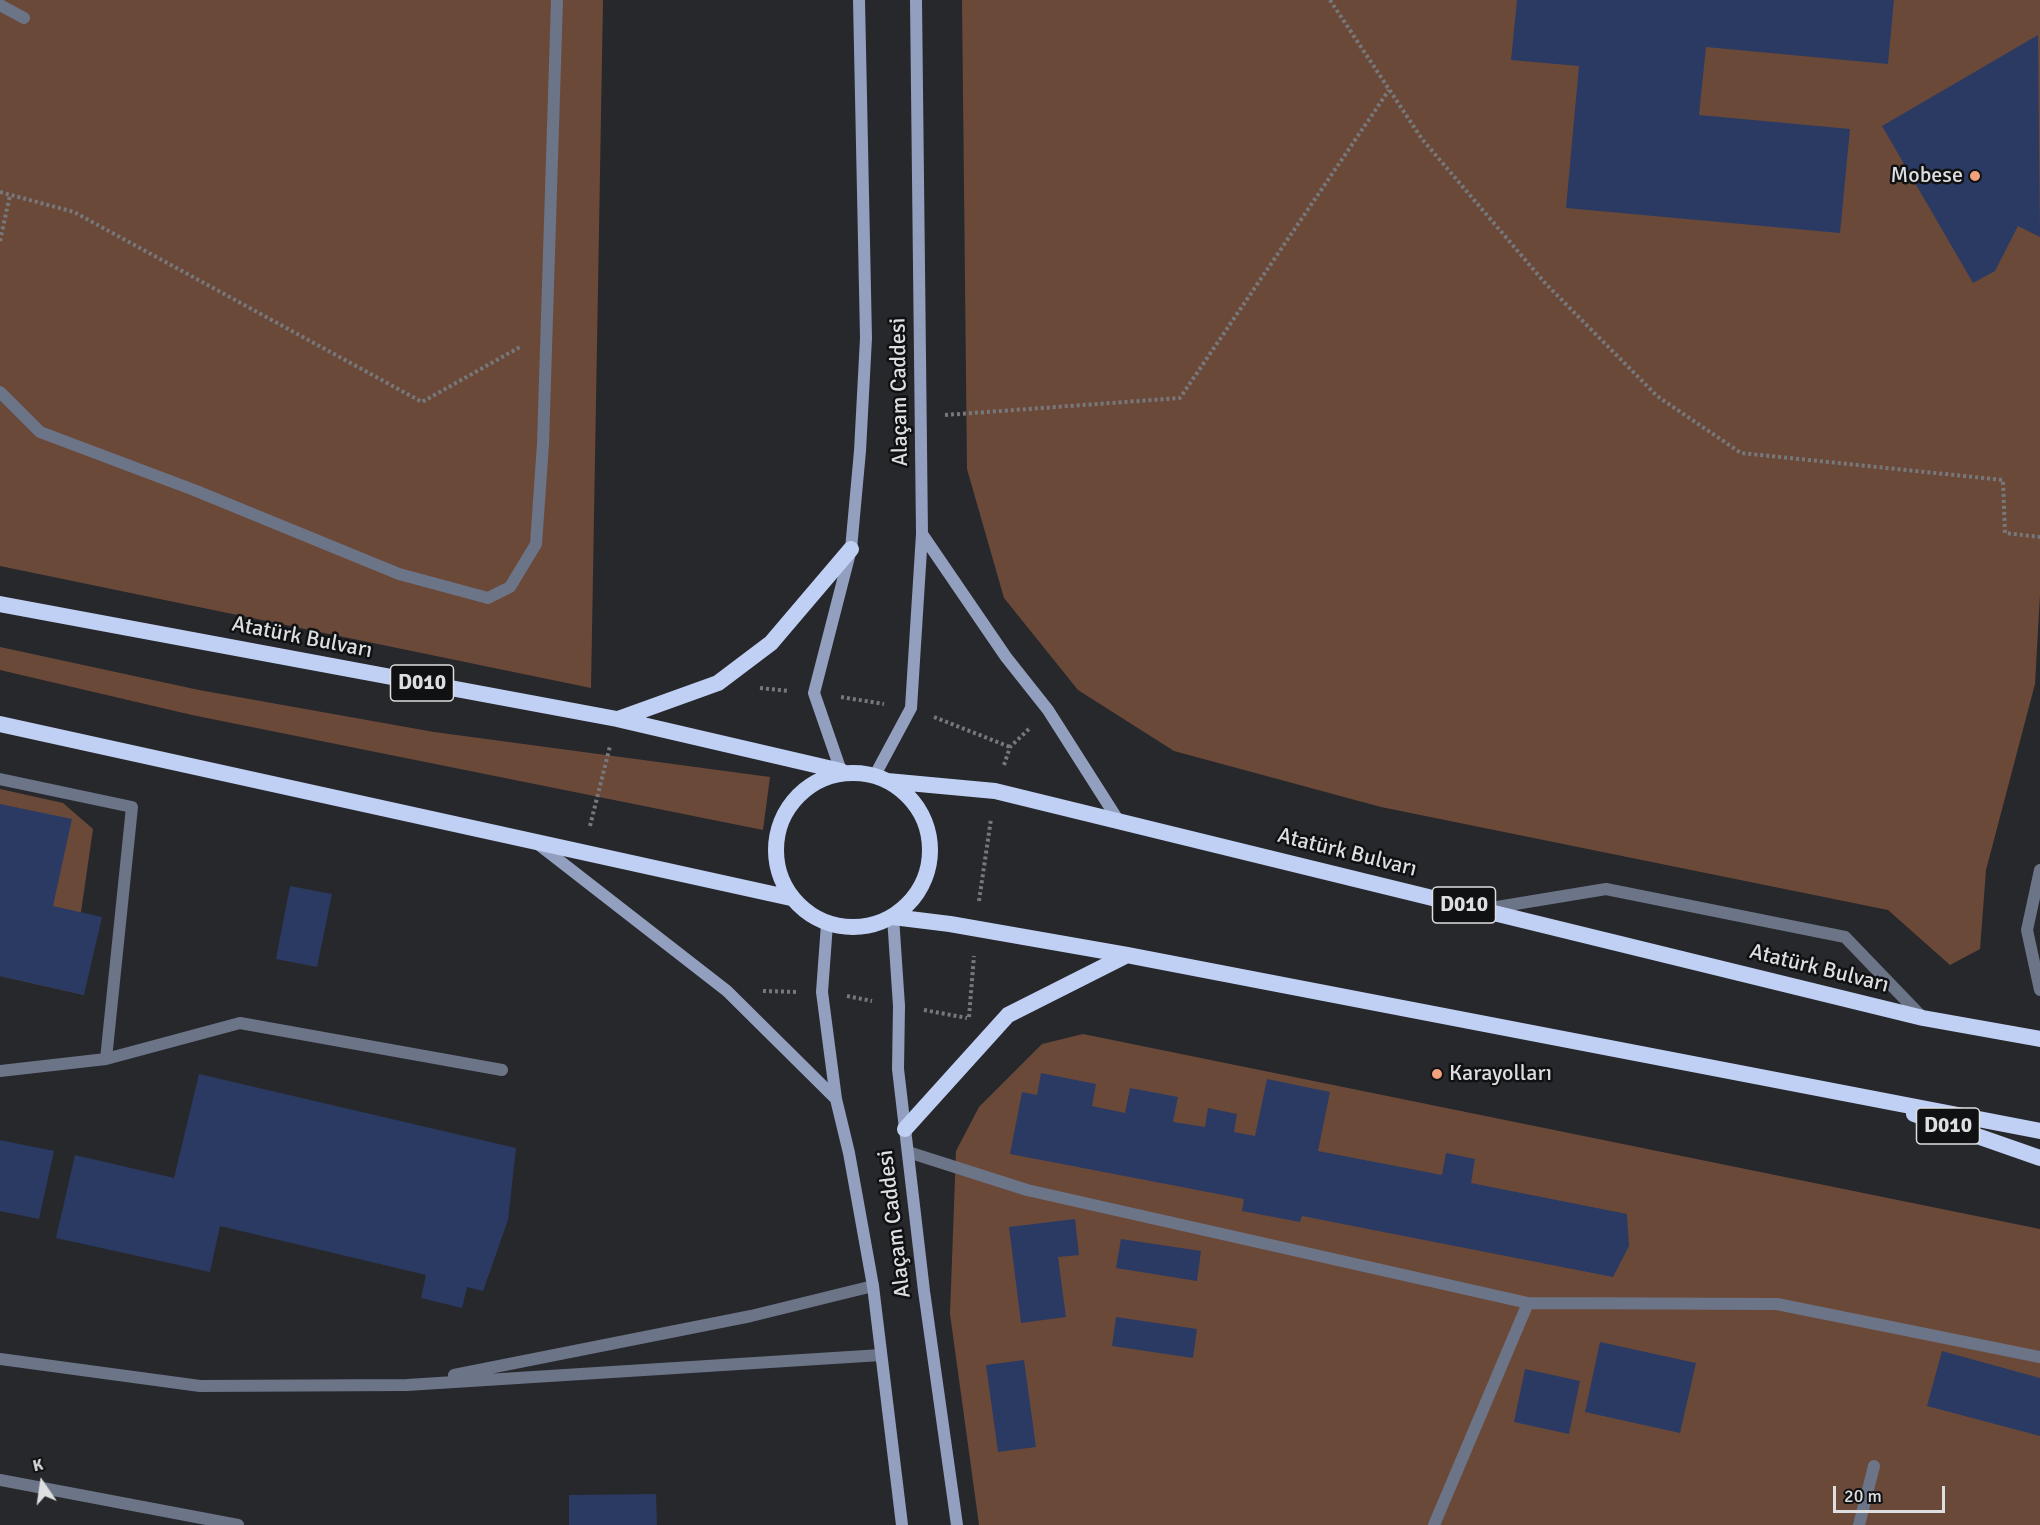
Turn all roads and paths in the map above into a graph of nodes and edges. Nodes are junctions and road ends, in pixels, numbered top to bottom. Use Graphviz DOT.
graph roads {
  1 [pos="557,0"];
  2 [pos="859,0"];
  3 [pos="916,0"];
  4 [pos="1330,0"];
  5 [pos="0,5"];
  6 [pos="24,18"];
  7 [pos="1389,90"];
  8 [pos="0,192"];
  9 [pos="10,195"];
  10 [pos="0,241"];
  11 [pos="547,332"];
  12 [pos="0,392"];
  13 [pos="921,417"];
  14 [pos="922,534"];
  15 [pos="2040,537"];
  16 [pos="851,549"];
  17 [pos="0,604"];
  18 [pos="718,683"];
  19 [pos="814,693"];
  20 [pos="911,708"];
  21 [pos="1048,710"];
  22 [pos="617,719"];
  23 [pos="0,724"];
  24 [pos="1010,747"];
  25 [pos="841,771"];
  26 [pos="881,778"];
  27 [pos="0,779"];
  28 [pos="995,792"];
  29 [pos="1118,820"];
  30 [pos="537,843"];
  31 [pos="584,853"];
  32 [pos="2040,870"];
  33 [pos="791,898"];
  34 [pos="1482,910"];
  35 [pos="893,917"];
  36 [pos="827,924"];
  37 [pos="976,929"];
  38 [pos="1127,955"];
  39 [pos="2040,990"];
  40 [pos="1923,1018"];
  41 [pos="988,1036"];
  42 [pos="2040,1039"];
  43 [pos="106,1059"];
  44 [pos="502,1070"];
  45 [pos="0,1071"];
  46 [pos="1856,1094"];
  47 [pos="836,1099"];
  48 [pos="906,1129"];
  49 [pos="2040,1131"];
  50 [pos="908,1152"];
  51 [pos="2040,1158"];
  52 [pos="873,1286"];
  53 [pos="1528,1303"];
  54 [pos="881,1355"];
  55 [pos="2040,1358"];
  56 [pos="0,1359"];
  57 [pos="407,1385"];
  58 [pos="1874,1466"];
  59 [pos="0,1480"];
  60 [pos="238,1525"];
  61 [pos="902,1525"];
  62 [pos="957,1525"];
  63 [pos="1434,1525"];
  64 [pos="1859,1525"];
  1 -- 11 [label="street"];
  2 -- 16 [label="main road, Alaçam Caddesi"];
  3 -- 13 [label="main road, Alaçam Caddesi"];
  4 -- 7 [label="path"];
  5 -- 6 [label="street"];
  7 -- 13 [label="path"];
  7 -- 15 [label="path"];
  8 -- 9 [label="path"];
  9 -- 10 [label="path"];
  9 -- 11 [label="path"];
  11 -- 12 [label="street"];
  13 -- 14 [label="main road, Alaçam Caddesi"];
  14 -- 20 [label="main road, Alaçam Caddesi"];
  14 -- 21 [label="main road"];
  16 -- 18 [label="highway"];
  16 -- 19 [label="main road, Alaçam Caddesi"];
  17 -- 22 [label="highway, Atatürk Bulvarı / D010"];
  18 -- 19 [label="path"];
  18 -- 22 [label="highway"];
  19 -- 20 [label="path"];
  19 -- 25 [label="main road"];
  20 -- 24 [label="path"];
  20 -- 26 [label="main road, Alaçam Caddesi"];
  21 -- 24 [label="path"];
  21 -- 29 [label="main road"];
  22 -- 25 [label="highway, Atatürk Bulvarı / D010"];
  22 -- 31 [label="path"];
  23 -- 30 [label="highway, D010"];
  24 -- 28 [label="path"];
  25 -- 26 [label="highway, D010"];
  25 -- 33 [label="highway, D010"];
  26 -- 28 [label="highway, Atatürk Bulvarı / D010"];
  26 -- 35 [label="highway, D010"];
  27 -- 43 [label="street"];
  28 -- 29 [label="highway, Atatürk Bulvarı / D010"];
  28 -- 37 [label="path"];
  29 -- 34 [label="highway, Atatürk Bulvarı / D010"];
  30 -- 31 [label="highway, D010"];
  30 -- 47 [label="main road"];
  31 -- 33 [label="highway, D010"];
  32 -- 39 [label="street"];
  33 -- 36 [label="highway, D010"];
  34 -- 40 [label="highway, Atatürk Bulvarı / D010"];
  34 -- 40 [label="street"];
  35 -- 36 [label="highway, D010"];
  35 -- 37 [label="highway, D010"];
  35 -- 48 [label="main road, Alaçam Caddesi"];
  36 -- 47 [label="main road, Alaçam Caddesi"];
  37 -- 38 [label="highway, D010"];
  37 -- 41 [label="path"];
  38 -- 41 [label="highway"];
  38 -- 46 [label="highway, D010"];
  40 -- 42 [label="highway, Atatürk Bulvarı / D010"];
  41 -- 48 [label="highway"];
  43 -- 44 [label="street"];
  43 -- 45 [label="street"];
  46 -- 49 [label="highway"];
  46 -- 51 [label="highway, D010"];
  47 -- 52 [label="main road, Alaçam Caddesi"];
  48 -- 50 [label="main road, Alaçam Caddesi"];
  50 -- 53 [label="street"];
  50 -- 62 [label="main road, Alaçam Caddesi"];
  52 -- 54 [label="main road, Alaçam Caddesi"];
  52 -- 57 [label="street"];
  53 -- 55 [label="street"];
  53 -- 63 [label="street"];
  54 -- 57 [label="street"];
  54 -- 61 [label="main road, Alaçam Caddesi"];
  56 -- 57 [label="street"];
  58 -- 64 [label="street"];
  59 -- 60 [label="street"];
}
